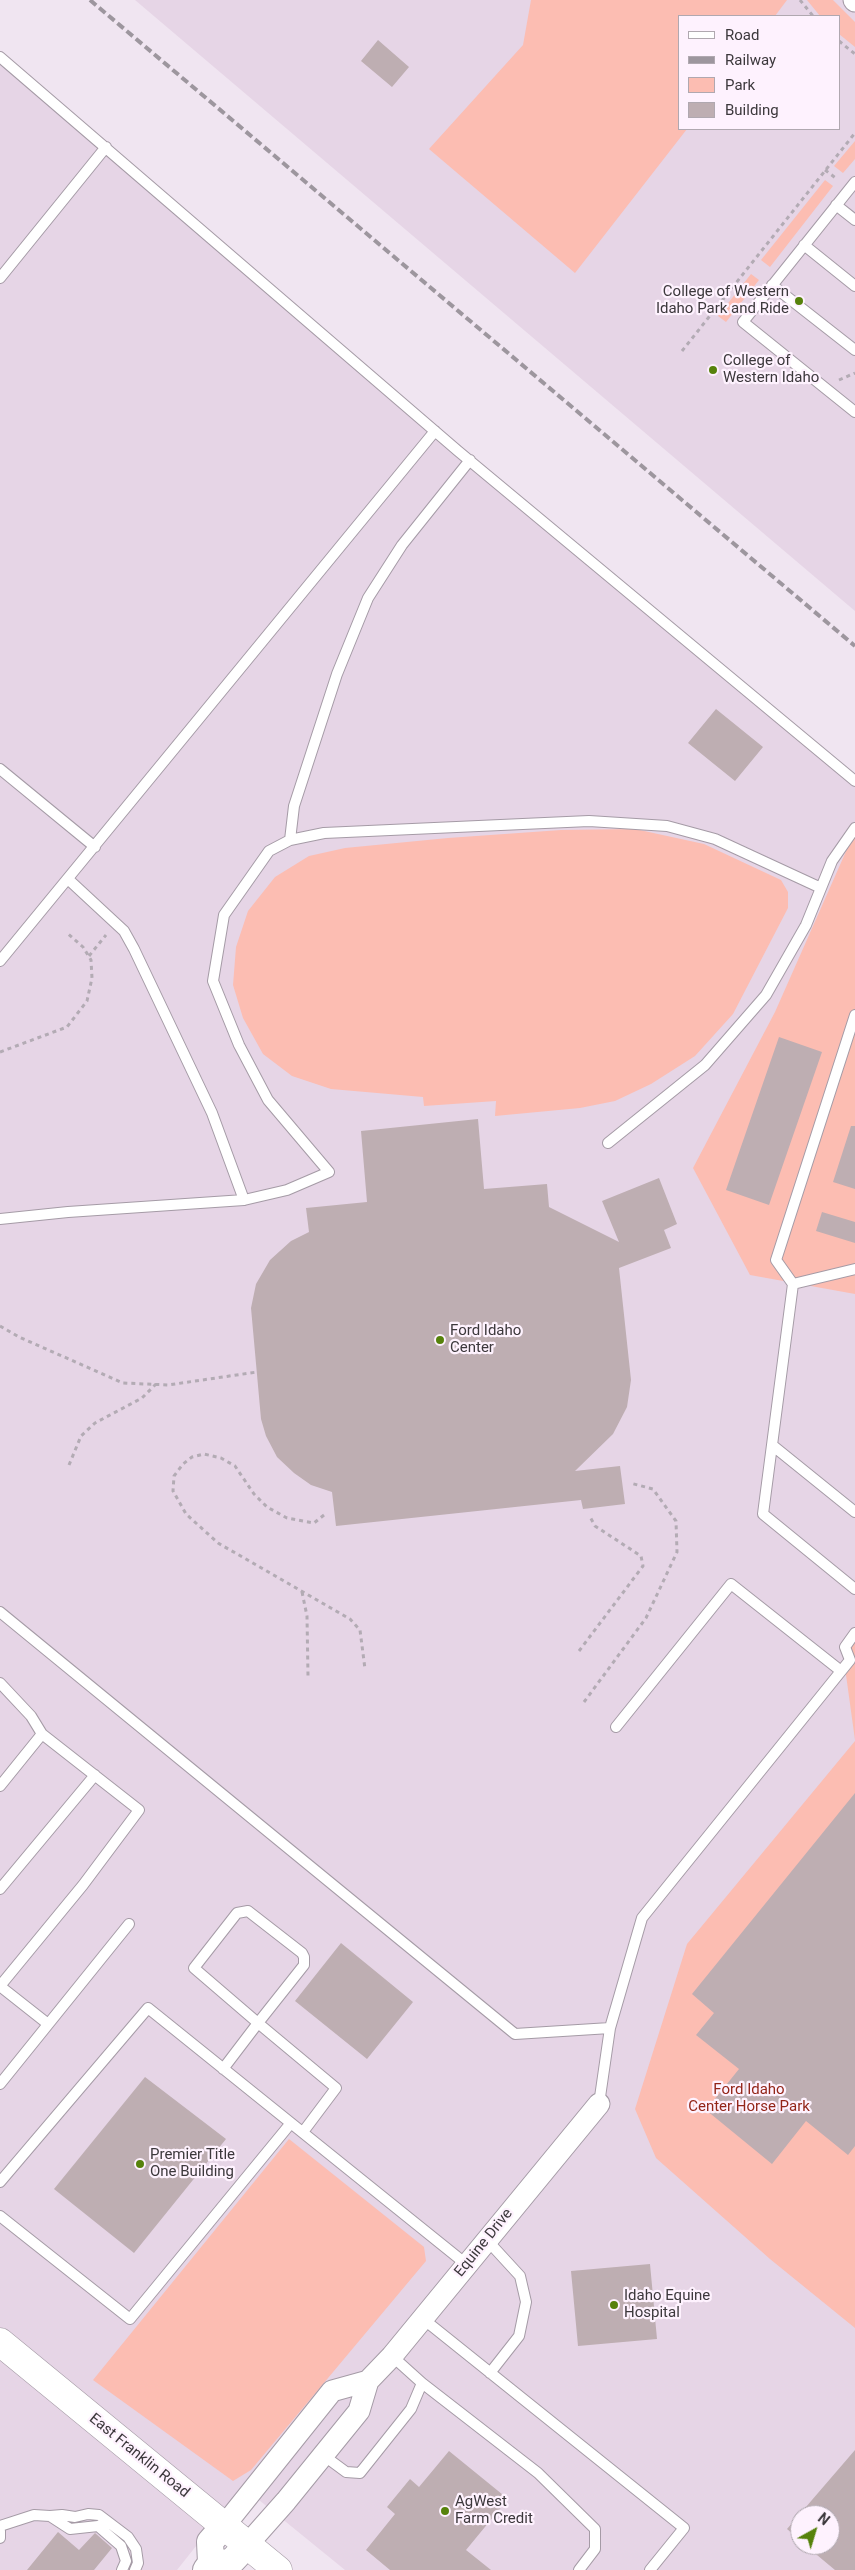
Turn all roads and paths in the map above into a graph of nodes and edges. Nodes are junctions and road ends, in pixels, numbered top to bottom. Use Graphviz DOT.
graph roads {
  1 [pos="800,0"];
  2 [pos="812,15"];
  3 [pos="840,42"];
  4 [pos="855,54"];
  5 [pos="0,57"];
  6 [pos="855,132"];
  7 [pos="106,147"];
  8 [pos="825,170"];
  9 [pos="837,179"];
  10 [pos="855,182"];
  11 [pos="836,205"];
  12 [pos="855,220"];
  13 [pos="804,246"];
  14 [pos="0,278"];
  15 [pos="772,285"];
  16 [pos="855,286"];
  17 [pos="855,350"];
  18 [pos="682,351"];
  19 [pos="855,412"];
  20 [pos="435,432"];
  21 [pos="470,460"];
  22 [pos="0,769"];
  23 [pos="855,781"];
  24 [pos="855,828"];
  25 [pos="290,840"];
  26 [pos="95,847"];
  27 [pos="69,880"];
  28 [pos="821,888"];
  29 [pos="115,923"];
  30 [pos="66,932"];
  31 [pos="88,956"];
  32 [pos="0,961"];
  33 [pos="855,1015"];
  34 [pos="0,1052"];
  35 [pos="608,1143"];
  36 [pos="244,1200"];
  37 [pos="0,1219"];
  38 [pos="855,1269"];
  39 [pos="793,1284"];
  40 [pos="0,1326"];
  41 [pos="257,1372"];
  42 [pos="156,1384"];
  43 [pos="772,1445"];
  44 [pos="69,1465"];
  45 [pos="630,1483"];
  46 [pos="855,1512"];
  47 [pos="324,1515"];
  48 [pos="589,1515"];
  49 [pos="855,1589"];
  50 [pos="302,1592"];
  51 [pos="0,1612"];
  52 [pos="855,1633"];
  53 [pos="579,1651"];
  54 [pos="852,1661"];
  55 [pos="366,1669"];
  56 [pos="841,1671"];
  57 [pos="308,1676"];
  58 [pos="0,1683"];
  59 [pos="584,1702"];
  60 [pos="616,1727"];
  61 [pos="42,1734"];
  62 [pos="95,1775"];
  63 [pos="0,1786"];
  64 [pos="0,1890"];
  65 [pos="129,1924"];
  66 [pos="0,1986"];
  67 [pos="258,2023"];
  68 [pos="48,2024"];
  69 [pos="610,2028"];
  70 [pos="223,2069"];
  71 [pos="0,2084"];
  72 [pos="599,2104"];
  73 [pos="291,2123"];
  74 [pos="303,2132"];
  75 [pos="0,2182"];
  76 [pos="0,2216"];
  77 [pos="486,2240"];
  78 [pos="466,2264"];
  79 [pos="422,2318"];
  80 [pos="4,2350"];
  81 [pos="392,2356"];
  82 [pos="490,2373"];
  83 [pos="368,2381"];
  84 [pos="422,2383"];
  85 [pos="323,2455"];
  86 [pos="50,2516"];
  87 [pos="0,2526"];
  88 [pos="224,2526"];
  89 [pos="0,2531"];
  90 [pos="0,2538"];
  91 [pos="247,2545"];
  92 [pos="208,2567"];
  93 [pos="657,2567"];
  94 [pos="122,2570"];
  95 [pos="135,2570"];
  96 [pos="278,2570"];
  97 [pos="579,2570"];
  1 -- 2 [label="path"];
  3 -- 4 [label="path"];
  5 -- 7 [label="lane"];
  6 -- 8 [label="path"];
  7 -- 14 [label="lane"];
  7 -- 20 [label="lane"];
  8 -- 9 [label="path"];
  8 -- 18 [label="path"];
  10 -- 11 [label="lane"];
  11 -- 12 [label="lane"];
  11 -- 13 [label="lane"];
  13 -- 15 [label="lane"];
  13 -- 16 [label="lane"];
  15 -- 17 [label="lane"];
  15 -- 19 [label="lane"];
  20 -- 21 [label="lane"];
  20 -- 26 [label="lane"];
  21 -- 23 [label="lane"];
  21 -- 25 [label="lane"];
  22 -- 26 [label="lane"];
  24 -- 28 [label="lane"];
  25 -- 28 [label="lane"];
  25 -- 36 [label="lane"];
  26 -- 27 [label="lane"];
  27 -- 29 [label="lane"];
  27 -- 32 [label="lane"];
  28 -- 35 [label="lane"];
  29 -- 31 [label="path"];
  29 -- 36 [label="lane"];
  30 -- 31 [label="path"];
  31 -- 34 [label="path"];
  33 -- 39 [label="lane"];
  36 -- 37 [label="lane"];
  38 -- 39 [label="lane"];
  39 -- 43 [label="lane"];
  40 -- 42 [label="path"];
  41 -- 42 [label="path"];
  42 -- 44 [label="path"];
  43 -- 46 [label="lane"];
  43 -- 49 [label="lane"];
  45 -- 59 [label="path"];
  47 -- 50 [label="path"];
  48 -- 53 [label="path"];
  50 -- 55 [label="path"];
  50 -- 57 [label="path"];
  51 -- 69 [label="lane"];
  52 -- 54 [label="lane"];
  54 -- 56 [label="lane"];
  56 -- 60 [label="lane"];
  56 -- 69 [label="lane"];
  58 -- 61 [label="lane"];
  61 -- 62 [label="lane"];
  61 -- 63 [label="lane"];
  62 -- 64 [label="lane"];
  62 -- 66 [label="lane"];
  65 -- 68 [label="lane"];
  66 -- 68 [label="lane"];
  67 -- 67 [label="lane"];
  67 -- 70 [label="lane"];
  67 -- 74 [label="lane"];
  68 -- 71 [label="lane"];
  69 -- 72 [label="lane"];
  70 -- 73 [label="lane"];
  70 -- 75 [label="lane"];
  72 -- 77 [label="street, Equine Drive"];
  73 -- 74 [label="lane"];
  73 -- 76 [label="lane"];
  74 -- 78 [label="lane"];
  77 -- 78 [label="street, Equine Drive"];
  77 -- 82 [label="lane"];
  78 -- 79 [label="street, Equine Drive"];
  79 -- 81 [label="street, Equine Drive"];
  79 -- 82 [label="lane"];
  80 -- 88 [label="main road, East Franklin Road"];
  81 -- 83 [label="street, Equine Drive"];
  81 -- 84 [label="lane"];
  82 -- 93 [label="lane"];
  83 -- 85 [label="street, Equine Drive"];
  83 -- 88 [label="street"];
  84 -- 85 [label="lane"];
  84 -- 97 [label="lane"];
  85 -- 91 [label="street, Equine Drive"];
  86 -- 87 [label="lane"];
  86 -- 94 [label="lane"];
  86 -- 95 [label="lane"];
  88 -- 91 [label="main road, East Franklin Road"];
  88 -- 92 [label="street"];
  89 -- 90 [label="lane"];
  91 -- 92 [label="street"];
  91 -- 96 [label="main road, East Franklin Road"];
}
